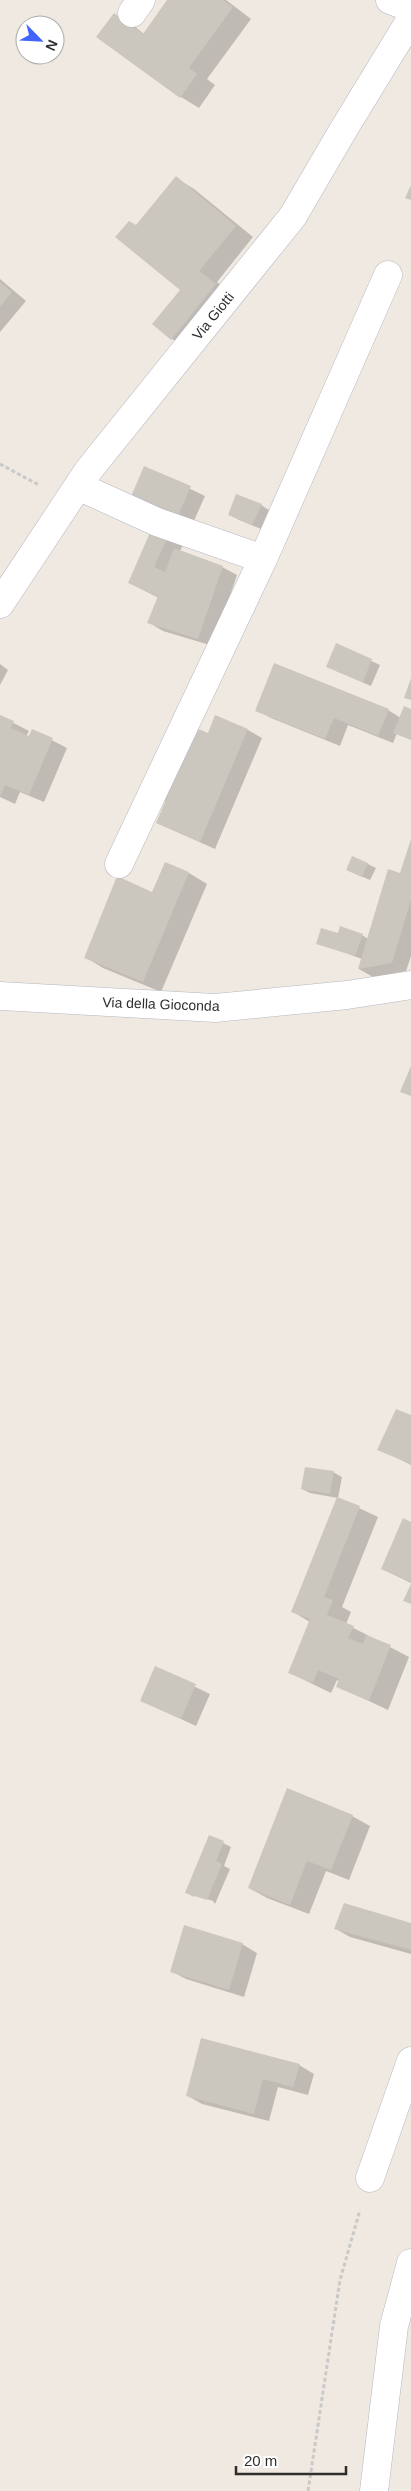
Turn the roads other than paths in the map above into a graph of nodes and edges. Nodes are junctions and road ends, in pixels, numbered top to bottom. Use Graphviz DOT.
graph roads {
  1 [pos="390,0"];
  2 [pos="411,8"];
  3 [pos="411,19"];
  4 [pos="388,275"];
  5 [pos="73,494"];
  6 [pos="263,559"];
  7 [pos="0,604"];
  8 [pos="119,864"];
  9 [pos="411,985"];
  10 [pos="0,996"];
  11 [pos="411,2060"];
  12 [pos="370,2178"];
  13 [pos="411,2262"];
  14 [pos="374,2491"];
  1 -- 2 [label="street"];
  3 -- 5 [label="street, Via Giotti"];
  4 -- 6 [label="street"];
  5 -- 6 [label="street"];
  5 -- 7 [label="street, Via Giotti"];
  6 -- 8 [label="street"];
  9 -- 10 [label="street, Via della Gioconda"];
  11 -- 12 [label="street"];
  13 -- 14 [label="street"];
}
